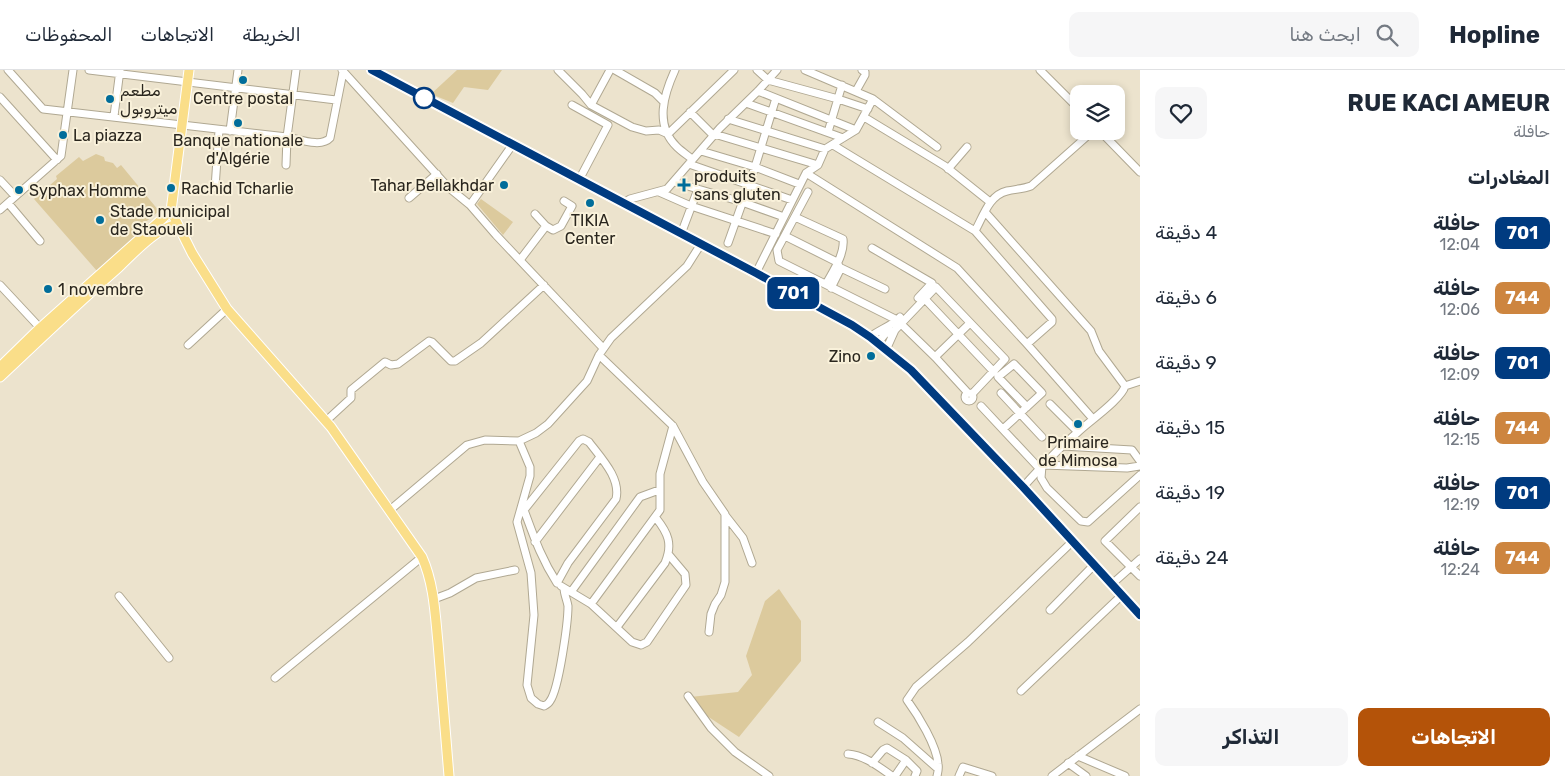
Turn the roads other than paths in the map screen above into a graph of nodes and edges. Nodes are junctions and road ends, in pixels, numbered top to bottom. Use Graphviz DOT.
graph roads {
  1 [pos="8,70"];
  2 [pos="73,70"];
  3 [pos="89,70"];
  4 [pos="189,70"];
  5 [pos="238,70"];
  6 [pos="296,70"];
  7 [pos="558,70"];
  8 [pos="610,70"];
  9 [pos="615,70"];
  10 [pos="675,70"];
  11 [pos="734,70"];
  12 [pos="757,70"];
  13 [pos="777,70"];
  14 [pos="805,70"];
  15 [pos="828,70"];
  16 [pos="862,70"];
  17 [pos="1040,70"];
  18 [pos="342,71"];
  19 [pos="373,71"];
  20 [pos="119,72"];
  21 [pos="566,73"];
  22 [pos="824,78"];
  23 [pos="768,80"];
  24 [pos="187,82"];
  25 [pos="842,85"];
  26 [pos="235,86"];
  27 [pos="758,91"];
  28 [pos="856,91"];
  29 [pos="292,94"];
  30 [pos="0,97"];
  31 [pos="776,98"];
  32 [pos="838,99"];
  33 [pos="873,99"];
  34 [pos="336,100"];
  35 [pos="663,101"];
  36 [pos="1070,101"];
  37 [pos="746,103"];
  38 [pos="572,105"];
  39 [pos="590,105"];
  40 [pos="868,109"];
  41 [pos="67,111"];
  42 [pos="690,112"];
  43 [pos="772,112"];
  44 [pos="114,116"];
  45 [pos="864,116"];
  46 [pos="728,119"];
  47 [pos="832,120"];
  48 [pos="182,125"];
  49 [pos="219,130"];
  50 [pos="856,130"];
  51 [pos="230,131"];
  52 [pos="766,131"];
  53 [pos="828,132"];
  54 [pos="668,134"];
  55 [pos="715,134"];
  56 [pos="287,137"];
  57 [pos="843,138"];
  58 [pos="1083,140"];
  59 [pos="1109,140"];
  60 [pos="513,144"];
  61 [pos="833,145"];
  62 [pos="936,147"];
  63 [pos="967,147"];
  64 [pos="760,149"];
  65 [pos="825,149"];
  66 [pos="701,151"];
  67 [pos="57,160"];
  68 [pos="691,161"];
  69 [pos="818,165"];
  70 [pos="286,166"];
  71 [pos="755,168"];
  72 [pos="948,169"];
  73 [pos="1140,172"];
  74 [pos="806,173"];
  75 [pos="437,174"];
  76 [pos="0,180"];
  77 [pos="579,180"];
  78 [pos="674,182"];
  79 [pos="749,184"];
  80 [pos="799,184"];
  81 [pos="215,188"];
  82 [pos="698,189"];
  83 [pos="660,192"];
  84 [pos="808,192"];
  85 [pos="15,196"];
  86 [pos="409,198"];
  87 [pos="792,200"];
  88 [pos="564,201"];
  89 [pos="742,202"];
  90 [pos="990,202"];
  91 [pos="8,203"];
  92 [pos="624,203"];
  93 [pos="470,205"];
  94 [pos="691,206"];
  95 [pos="0,210"];
  96 [pos="171,211"];
  97 [pos="986,213"];
  98 [pos="535,214"];
  99 [pos="784,217"];
  100 [pos="795,217"];
  101 [pos="736,220"];
  102 [pos="177,224"];
  103 [pos="546,226"];
  104 [pos="975,231"];
  105 [pos="681,234"];
  106 [pos="776,234"];
  107 [pos="785,236"];
  108 [pos="40,241"];
  109 [pos="728,243"];
  110 [pos="701,244"];
  111 [pos="872,248"];
  112 [pos="520,260"];
  113 [pos="839,265"];
  114 [pos="756,273"];
  115 [pos="0,284"];
  116 [pos="544,285"];
  117 [pos="828,286"];
  118 [pos="884,289"];
  119 [pos="924,298"];
  120 [pos="227,309"];
  121 [pos="970,323"];
  122 [pos="896,325"];
  123 [pos="43,331"];
  124 [pos="958,335"];
  125 [pos="878,344"];
  126 [pos="1027,344"];
  127 [pos="188,345"];
  128 [pos="601,352"];
  129 [pos="935,357"];
  130 [pos="0,367"];
  131 [pos="994,372"];
  132 [pos="0,377"];
  133 [pos="1140,381"];
  134 [pos="1124,386"];
  135 [pos="1001,393"];
  136 [pos="1050,404"];
  137 [pos="981,406"];
  138 [pos="1027,407"];
  139 [pos="1020,413"];
  140 [pos="1093,420"];
  141 [pos="326,421"];
  142 [pos="673,426"];
  143 [pos="1003,429"];
  144 [pos="1078,432"];
  145 [pos="1042,437"];
  146 [pos="519,440"];
  147 [pos="1063,446"];
  148 [pos="600,457"];
  149 [pos="1140,461"];
  150 [pos="1042,466"];
  151 [pos="1140,466"];
  152 [pos="1140,475"];
  153 [pos="1023,487"];
  154 [pos="659,490"];
  155 [pos="523,506"];
  156 [pos="1140,507"];
  157 [pos="390,510"];
  158 [pos="725,514"];
  159 [pos="656,518"];
  160 [pos="1072,541"];
  161 [pos="535,542"];
  162 [pos="669,555"];
  163 [pos="422,557"];
  164 [pos="1140,559"];
  165 [pos="752,564"];
  166 [pos="1094,564"];
  167 [pos="1131,567"];
  168 [pos="515,570"];
  169 [pos="1140,576"];
  170 [pos="557,583"];
  171 [pos="1112,584"];
  172 [pos="564,588"];
  173 [pos="571,592"];
  174 [pos="1122,595"];
  175 [pos="119,596"];
  176 [pos="434,600"];
  177 [pos="591,604"];
  178 [pos="1050,610"];
  179 [pos="1140,615"];
  180 [pos="617,627"];
  181 [pos="709,632"];
  182 [pos="168,658"];
  183 [pos="275,678"];
  184 [pos="1021,691"];
  185 [pos="688,696"];
  186 [pos="1140,709"];
  187 [pos="878,722"];
  188 [pos="848,754"];
  189 [pos="1078,756"];
  190 [pos="906,760"];
  191 [pos="872,763"];
  192 [pos="1068,764"];
  193 [pos="938,772"];
  194 [pos="449,776"];
  195 [pos="769,776"];
  196 [pos="893,776"];
  197 [pos="914,776"];
  198 [pos="959,776"];
  199 [pos="992,776"];
  200 [pos="1052,776"];
  201 [pos="1086,776"];
  202 [pos="1125,776"];
  1 -- 41 [label="street"];
  2 -- 41 [label="street"];
  3 -- 20 [label="street"];
  4 -- 24 [label="main road"];
  5 -- 26 [label="street"];
  6 -- 29 [label="street"];
  7 -- 21 [label="street"];
  8 -- 39 [label="street"];
  9 -- 35 [label="street"];
  10 -- 35 [label="street"];
  11 -- 42 [label="street"];
  12 -- 23 [label="street"];
  13 -- 23 [label="street"];
  14 -- 22 [label="street"];
  15 -- 22 [label="street"];
  16 -- 28 [label="street"];
  17 -- 36 [label="street"];
  18 -- 34 [label="street"];
  18 -- 75 [label="street"];
  19 -- 60 [label="highway"];
  20 -- 24 [label="street"];
  20 -- 44 [label="street"];
  21 -- 39 [label="street"];
  22 -- 25 [label="street"];
  23 -- 27 [label="street"];
  23 -- 32 [label="street"];
  24 -- 26 [label="street"];
  24 -- 48 [label="main road"];
  25 -- 28 [label="street"];
  25 -- 32 [label="street"];
  26 -- 29 [label="street"];
  26 -- 51 [label="street"];
  27 -- 31 [label="street"];
  27 -- 37 [label="street"];
  28 -- 33 [label="street"];
  29 -- 34 [label="street"];
  29 -- 56 [label="street"];
  30 -- 67 [label="street"];
  31 -- 43 [label="street"];
  31 -- 47 [label="street"];
  32 -- 40 [label="street"];
  32 -- 47 [label="street"];
  33 -- 40 [label="street"];
  33 -- 62 [label="street"];
  34 -- 56 [label="street"];
  35 -- 54 [label="street"];
  37 -- 43 [label="street"];
  37 -- 46 [label="street"];
  38 -- 77 [label="street"];
  39 -- 54 [label="street"];
  40 -- 45 [label="street"];
  41 -- 44 [label="street"];
  41 -- 67 [label="street"];
  42 -- 54 [label="street"];
  42 -- 55 [label="street"];
  43 -- 52 [label="street"];
  43 -- 53 [label="street"];
  44 -- 48 [label="street"];
  45 -- 50 [label="street"];
  45 -- 72 [label="street"];
  46 -- 52 [label="street"];
  46 -- 55 [label="street"];
  47 -- 50 [label="street"];
  47 -- 53 [label="street"];
  48 -- 49 [label="street"];
  48 -- 96 [label="main road"];
  49 -- 51 [label="street"];
  49 -- 81 [label="street"];
  50 -- 57 [label="street"];
  51 -- 56 [label="street"];
  52 -- 64 [label="street"];
  52 -- 65 [label="street"];
  53 -- 57 [label="street"];
  54 -- 68 [label="street"];
  55 -- 64 [label="street"];
  55 -- 66 [label="street"];
  56 -- 70 [label="street"];
  57 -- 61 [label="street"];
  58 -- 90 [label="street"];
  59 -- 73 [label="street"];
  60 -- 77 [label="highway"];
  60 -- 93 [label="street"];
  61 -- 65 [label="street"];
  61 -- 104 [label="street"];
  63 -- 72 [label="street"];
  64 -- 69 [label="street"];
  64 -- 71 [label="street"];
  65 -- 69 [label="street"];
  66 -- 68 [label="street"];
  66 -- 71 [label="street"];
  67 -- 85 [label="street"];
  68 -- 78 [label="street"];
  68 -- 79 [label="street"];
  69 -- 74 [label="street"];
  71 -- 79 [label="street"];
  71 -- 80 [label="street"];
  72 -- 90 [label="street"];
  74 -- 80 [label="street"];
  74 -- 126 [label="street"];
  75 -- 86 [label="street"];
  75 -- 93 [label="street"];
  76 -- 85 [label="street"];
  77 -- 92 [label="highway"];
  78 -- 82 [label="street"];
  78 -- 83 [label="street"];
  79 -- 87 [label="street"];
  79 -- 89 [label="street"];
  80 -- 87 [label="street"];
  82 -- 89 [label="street"];
  82 -- 94 [label="street"];
  83 -- 92 [label="street"];
  83 -- 94 [label="street"];
  84 -- 100 [label="street"];
  85 -- 91 [label="street"];
  87 -- 99 [label="street"];
  88 -- 103 [label="street"];
  89 -- 99 [label="street"];
  89 -- 101 [label="street"];
  90 -- 97 [label="street"];
  91 -- 95 [label="street"];
  91 -- 108 [label="street"];
  92 -- 105 [label="highway"];
  93 -- 112 [label="street"];
  94 -- 101 [label="street"];
  94 -- 105 [label="street"];
  96 -- 102 [label="main road"];
  96 -- 123 [label="main road"];
  97 -- 104 [label="street"];
  97 -- 134 [label="street"];
  98 -- 103 [label="street"];
  99 -- 106 [label="street"];
  100 -- 107 [label="street"];
  100 -- 113 [label="street"];
  101 -- 106 [label="street"];
  101 -- 109 [label="street"];
  102 -- 120 [label="main road"];
  102 -- 123 [label="main road"];
  103 -- 112 [label="street"];
  104 -- 126 [label="street"];
  105 -- 110 [label="highway"];
  106 -- 114 [label="street"];
  107 -- 113 [label="street"];
  107 -- 117 [label="street"];
  110 -- 114 [label="highway"];
  110 -- 128 [label="street"];
  111 -- 122 [label="street"];
  112 -- 116 [label="street"];
  113 -- 117 [label="street"];
  113 -- 118 [label="street"];
  114 -- 125 [label="highway"];
  115 -- 123 [label="street"];
  116 -- 128 [label="street"];
  116 -- 141 [label="street"];
  117 -- 122 [label="street"];
  119 -- 121 [label="street"];
  119 -- 122 [label="street"];
  119 -- 124 [label="street"];
  120 -- 127 [label="street"];
  120 -- 141 [label="main road"];
  121 -- 124 [label="street"];
  121 -- 131 [label="street"];
  122 -- 125 [label="street"];
  122 -- 125 [label="street"];
  122 -- 125 [label="street"];
  122 -- 129 [label="street"];
  123 -- 130 [label="main road"];
  123 -- 132 [label="main road"];
  124 -- 129 [label="street"];
  124 -- 131 [label="street"];
  125 -- 153 [label="highway"];
  126 -- 140 [label="street"];
  128 -- 142 [label="street"];
  128 -- 146 [label="street"];
  129 -- 131 [label="street"];
  133 -- 134 [label="street"];
  134 -- 140 [label="street"];
  135 -- 139 [label="street"];
  136 -- 144 [label="street"];
  137 -- 143 [label="street"];
  138 -- 138 [label="street"];
  138 -- 139 [label="street"];
  139 -- 143 [label="street"];
  139 -- 145 [label="street"];
  140 -- 144 [label="street"];
  141 -- 157 [label="main road"];
  142 -- 154 [label="street"];
  142 -- 158 [label="street"];
  143 -- 150 [label="street"];
  144 -- 147 [label="street"];
  146 -- 155 [label="street"];
  146 -- 157 [label="street"];
  147 -- 149 [label="street"];
  147 -- 150 [label="street"];
  148 -- 155 [label="street"];
  148 -- 161 [label="street"];
  148 -- 170 [label="street"];
  150 -- 151 [label="street"];
  150 -- 152 [label="street"];
  150 -- 153 [label="street"];
  153 -- 160 [label="highway"];
  154 -- 159 [label="street"];
  154 -- 173 [label="street"];
  155 -- 161 [label="street"];
  155 -- 172 [label="street"];
  156 -- 167 [label="street"];
  157 -- 163 [label="main road"];
  158 -- 165 [label="street"];
  158 -- 181 [label="street"];
  159 -- 162 [label="street"];
  159 -- 177 [label="street"];
  160 -- 166 [label="highway"];
  160 -- 193 [label="street"];
  161 -- 170 [label="street"];
  162 -- 180 [label="street"];
  162 -- 180 [label="street"];
  163 -- 176 [label="main road"];
  163 -- 183 [label="street"];
  164 -- 167 [label="street"];
  166 -- 171 [label="highway"];
  166 -- 178 [label="street"];
  167 -- 169 [label="street"];
  167 -- 171 [label="street"];
  168 -- 176 [label="street"];
  170 -- 172 [label="street"];
  171 -- 174 [label="highway"];
  172 -- 173 [label="street"];
  173 -- 177 [label="street"];
  174 -- 179 [label="highway"];
  174 -- 184 [label="street"];
  175 -- 182 [label="street"];
  176 -- 194 [label="main road"];
  177 -- 180 [label="street"];
  185 -- 195 [label="street"];
  186 -- 189 [label="street"];
  187 -- 193 [label="street"];
  188 -- 191 [label="street"];
  189 -- 192 [label="street"];
  189 -- 202 [label="street"];
  190 -- 191 [label="street"];
  190 -- 196 [label="street"];
  190 -- 197 [label="street"];
  191 -- 196 [label="street"];
  192 -- 200 [label="street"];
  192 -- 201 [label="street"];
  198 -- 199 [label="street"];
}
